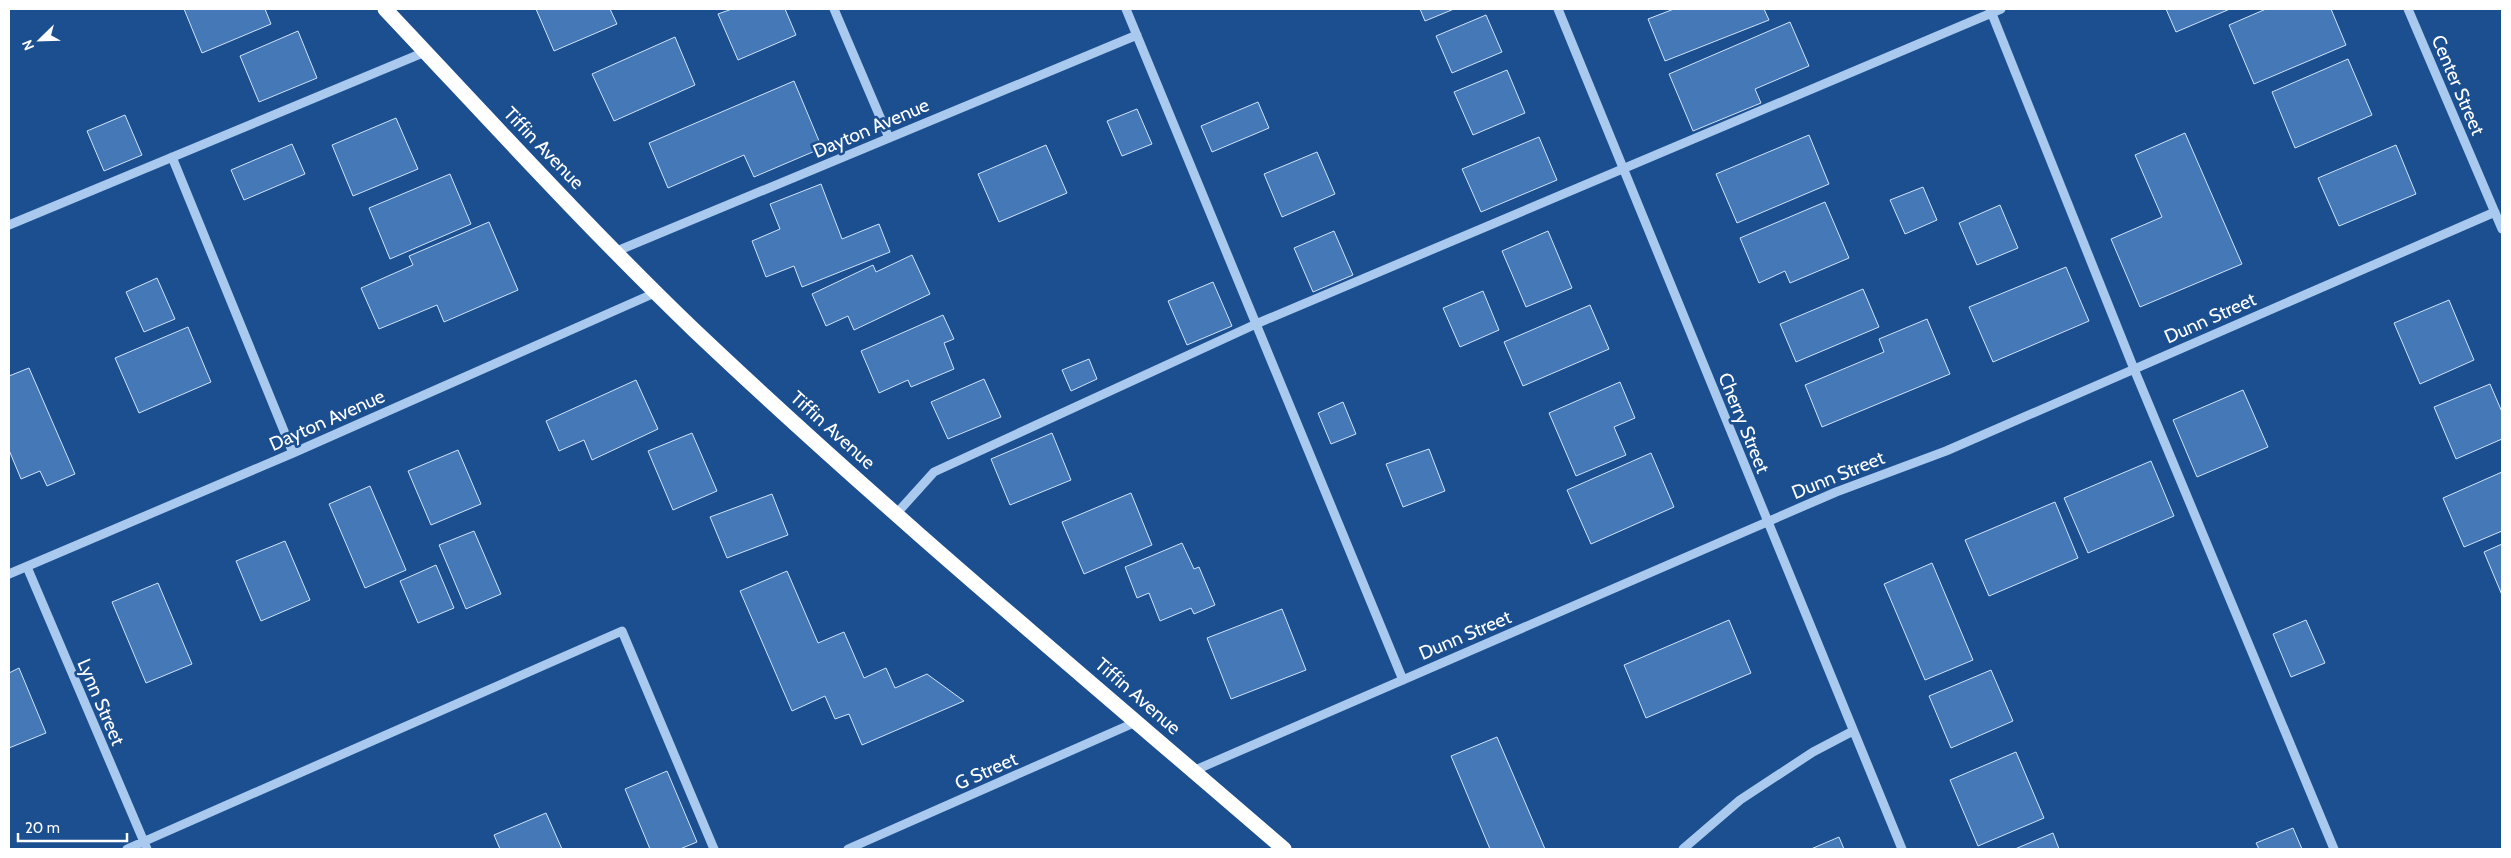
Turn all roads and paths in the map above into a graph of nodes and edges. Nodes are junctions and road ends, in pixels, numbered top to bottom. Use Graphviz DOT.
graph roads {
  1 [pos="385,9"];
  2 [pos="834,9"];
  3 [pos="1126,9"];
  4 [pos="1558,9"];
  5 [pos="2001,9"];
  6 [pos="2408,9"];
  7 [pos="1991,11"];
  8 [pos="1137,35"];
  9 [pos="425,52"];
  10 [pos="889,138"];
  11 [pos="172,157"];
  12 [pos="1623,170"];
  13 [pos="2495,212"];
  14 [pos="9,225"];
  15 [pos="2502,229"];
  16 [pos="616,252"];
  17 [pos="658,292"];
  18 [pos="1256,324"];
  19 [pos="2134,369"];
  20 [pos="293,454"];
  21 [pos="897,513"];
  22 [pos="1767,522"];
  23 [pos="27,566"];
  24 [pos="9,574"];
  25 [pos="1403,680"];
  26 [pos="1136,722"];
  27 [pos="1853,731"];
  28 [pos="1193,770"];
  29 [pos="145,846"];
  30 [pos="127,849"];
  31 [pos="714,849"];
  32 [pos="850,849"];
  33 [pos="1284,849"];
  34 [pos="1683,849"];
  35 [pos="1902,849"];
  36 [pos="2334,849"];
  1 -- 9 [label="highway, Tiffin Avenue"];
  2 -- 10 [label="street"];
  3 -- 8 [label="street"];
  4 -- 12 [label="street, Cherry Street"];
  5 -- 7 [label="street"];
  6 -- 13 [label="street, Center Street"];
  7 -- 12 [label="street"];
  7 -- 19 [label="street"];
  8 -- 10 [label="street, Dayton Avenue"];
  8 -- 18 [label="street"];
  9 -- 11 [label="street"];
  9 -- 16 [label="highway, Tiffin Avenue"];
  10 -- 16 [label="street, Dayton Avenue"];
  11 -- 14 [label="street"];
  11 -- 20 [label="street"];
  12 -- 18 [label="street"];
  12 -- 22 [label="street, Cherry Street"];
  13 -- 15 [label="street, Center Street"];
  13 -- 19 [label="street, Dunn Street"];
  16 -- 17 [label="highway, Tiffin Avenue"];
  17 -- 20 [label="street, Dayton Avenue"];
  17 -- 21 [label="highway, Tiffin Avenue"];
  18 -- 21 [label="street"];
  18 -- 25 [label="street"];
  19 -- 22 [label="street, Dunn Street"];
  19 -- 36 [label="street"];
  20 -- 23 [label="street, Dayton Avenue"];
  21 -- 26 [label="highway, Tiffin Avenue"];
  22 -- 25 [label="street, Dunn Street"];
  22 -- 27 [label="street, Cherry Street"];
  23 -- 24 [label="street, Dayton Avenue"];
  23 -- 29 [label="street, Lynn Street"];
  25 -- 28 [label="street, Dunn Street"];
  26 -- 28 [label="highway, Tiffin Avenue"];
  26 -- 32 [label="street, G Street"];
  27 -- 34 [label="street"];
  27 -- 35 [label="street, Cherry Street"];
  28 -- 33 [label="highway, Tiffin Avenue"];
  29 -- 30 [label="street"];
  29 -- 31 [label="street"];
}
